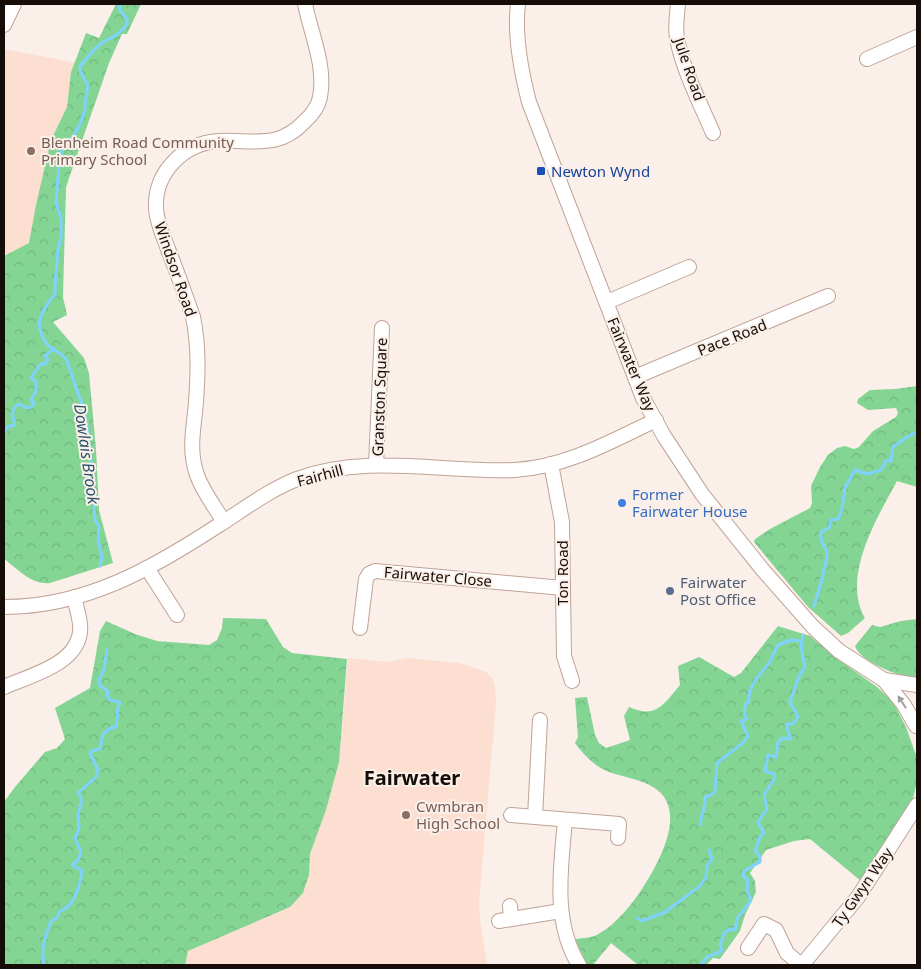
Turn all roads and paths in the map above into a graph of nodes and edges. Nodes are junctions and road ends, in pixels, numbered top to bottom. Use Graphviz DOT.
graph roads {
  1 [pos="14,4"];
  2 [pos="304,4"];
  3 [pos="518,4"];
  4 [pos="678,4"];
  5 [pos="4,25"];
  6 [pos="917,37"];
  7 [pos="867,59"];
  8 [pos="713,133"];
  9 [pos="689,267"];
  10 [pos="828,296"];
  11 [pos="607,302"];
  12 [pos="382,328"];
  13 [pos="635,377"];
  14 [pos="656,420"];
  15 [pos="551,464"];
  16 [pos="376,465"];
  17 [pos="224,522"];
  18 [pos="147,568"];
  19 [pos="563,588"];
  20 [pos="74,597"];
  21 [pos="4,607"];
  22 [pos="176,615"];
  23 [pos="360,628"];
  24 [pos="884,680"];
  25 [pos="572,681"];
  26 [pos="917,685"];
  27 [pos="4,687"];
  28 [pos="917,725"];
  29 [pos="543,729"];
  30 [pos="917,805"];
  31 [pos="511,815"];
  32 [pos="534,817"];
  33 [pos="565,820"];
  34 [pos="618,838"];
  35 [pos="561,911"];
  36 [pos="507,915"];
  37 [pos="748,948"];
  38 [pos="579,965"];
  39 [pos="802,965"];
  1 -- 5 [label="street"];
  2 -- 17 [label="street, Windsor Road"];
  3 -- 11 [label="street, Fairwater Way"];
  4 -- 8 [label="street, Jule Road"];
  6 -- 7 [label="street"];
  9 -- 11 [label="street"];
  10 -- 13 [label="street, Pace Road"];
  11 -- 13 [label="street, Fairwater Way"];
  12 -- 16 [label="street, Granston Square"];
  13 -- 14 [label="street, Fairwater Way"];
  14 -- 15 [label="street, Fairhill"];
  14 -- 24 [label="street, Fairwater Way"];
  15 -- 16 [label="street, Fairhill"];
  15 -- 19 [label="street, Ton Road"];
  16 -- 17 [label="street, Fairhill"];
  17 -- 18 [label="street, Fairhill"];
  18 -- 20 [label="street, Fairhill"];
  18 -- 22 [label="street"];
  19 -- 23 [label="street, Fairwater Close"];
  19 -- 25 [label="street, Ton Road"];
  20 -- 21 [label="street, Fairhill"];
  20 -- 27 [label="street"];
  24 -- 26 [label="street, Fairwater Way"];
  28 -- 24 [label="street, Fairwater Way, one-way"];
  29 -- 32 [label="street"];
  30 -- 39 [label="street, Ty Gwyn Way"];
  31 -- 32 [label="street"];
  32 -- 33 [label="street"];
  33 -- 34 [label="street"];
  33 -- 35 [label="street"];
  35 -- 36 [label="street"];
  35 -- 38 [label="street"];
  37 -- 39 [label="street"];
}
